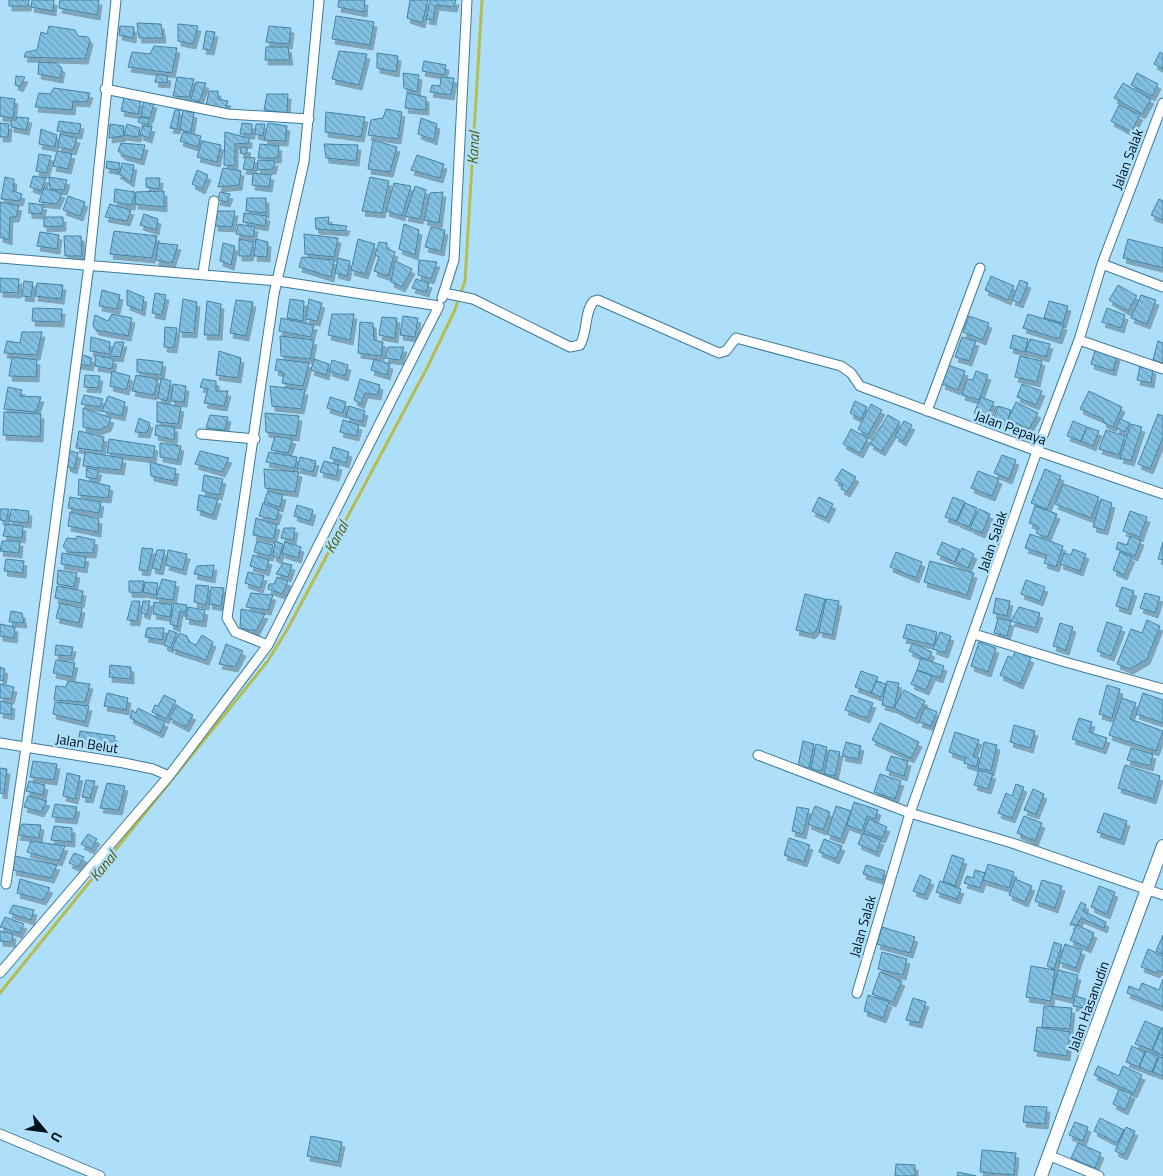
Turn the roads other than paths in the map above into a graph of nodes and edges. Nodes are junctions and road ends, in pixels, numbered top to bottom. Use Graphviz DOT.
graph roads {
  1 [pos="116,0"];
  2 [pos="319,0"];
  3 [pos="467,0"];
  4 [pos="105,89"];
  5 [pos="1163,103"];
  6 [pos="309,119"];
  7 [pos="214,201"];
  8 [pos="0,258"];
  9 [pos="1102,264"];
  10 [pos="89,265"];
  11 [pos="980,268"];
  12 [pos="203,273"];
  13 [pos="278,281"];
  14 [pos="1163,287"];
  15 [pos="446,294"];
  16 [pos="439,306"];
  17 [pos="1079,340"];
  18 [pos="1163,369"];
  19 [pos="927,411"];
  20 [pos="201,434"];
  21 [pos="255,439"];
  22 [pos="1037,452"];
  23 [pos="1163,494"];
  24 [pos="974,634"];
  25 [pos="268,645"];
  26 [pos="1163,689"];
  27 [pos="0,743"];
  28 [pos="26,747"];
  29 [pos="758,755"];
  30 [pos="169,776"];
  31 [pos="910,813"];
  32 [pos="0,846"];
  33 [pos="1163,846"];
  34 [pos="10,848"];
  35 [pos="6,884"];
  36 [pos="1146,888"];
  37 [pos="1163,895"];
  38 [pos="0,973"];
  39 [pos="856,993"];
  40 [pos="0,1134"];
  41 [pos="1048,1155"];
  42 [pos="100,1176"];
  43 [pos="1040,1176"];
  44 [pos="1099,1176"];
  1 -- 4 [label="street"];
  2 -- 6 [label="street"];
  3 -- 15 [label="street"];
  4 -- 6 [label="street"];
  4 -- 10 [label="street"];
  5 -- 9 [label="street, Jalan Salak"];
  6 -- 13 [label="street"];
  7 -- 12 [label="street"];
  8 -- 10 [label="street"];
  9 -- 14 [label="street"];
  9 -- 17 [label="street, Jalan Salak"];
  10 -- 12 [label="street"];
  10 -- 28 [label="street"];
  11 -- 19 [label="street"];
  12 -- 13 [label="street"];
  13 -- 16 [label="street"];
  13 -- 21 [label="street"];
  15 -- 16 [label="street"];
  15 -- 19 [label="street, Jalan Pepaya"];
  16 -- 25 [label="street"];
  17 -- 18 [label="street"];
  17 -- 22 [label="street, Jalan Salak"];
  19 -- 22 [label="street, Jalan Pepaya"];
  20 -- 21 [label="street"];
  21 -- 25 [label="street"];
  22 -- 23 [label="street, Jalan Pepaya"];
  22 -- 24 [label="street, Jalan Salak"];
  24 -- 26 [label="street"];
  24 -- 31 [label="street, Jalan Salak"];
  25 -- 30 [label="street"];
  27 -- 28 [label="street, Jalan Belut"];
  28 -- 30 [label="street, Jalan Belut"];
  28 -- 34 [label="street"];
  29 -- 31 [label="street"];
  30 -- 38 [label="street"];
  31 -- 36 [label="street"];
  31 -- 39 [label="street, Jalan Salak"];
  32 -- 34 [label="street"];
  33 -- 36 [label="main road, Jalan Hasanudin"];
  34 -- 35 [label="street"];
  36 -- 37 [label="street"];
  36 -- 41 [label="main road, Jalan Hasanudin"];
  40 -- 42 [label="street"];
  41 -- 43 [label="main road, Jalan Hasanudin"];
  41 -- 44 [label="street"];
}
